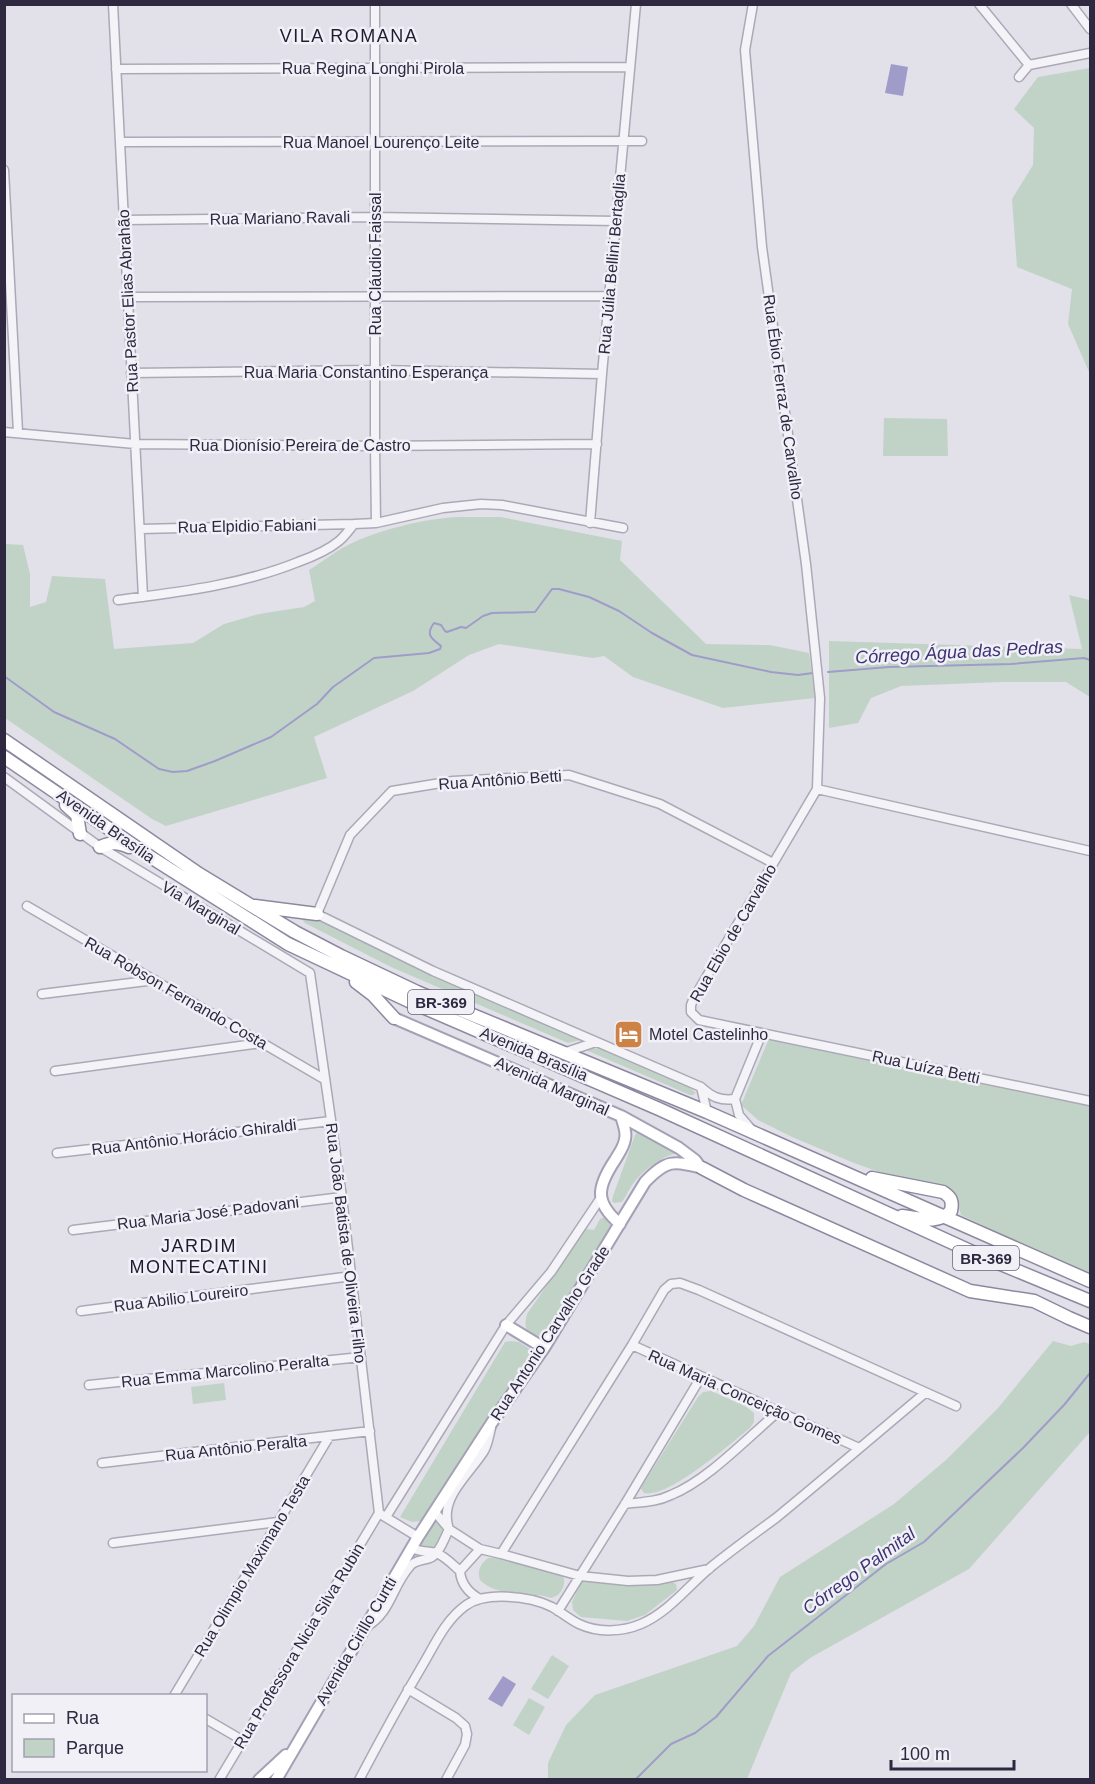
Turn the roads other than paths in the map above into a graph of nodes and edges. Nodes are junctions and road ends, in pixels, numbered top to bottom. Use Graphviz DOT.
graph roads {
  1 [pos="113,4"];
  2 [pos="375,4"];
  3 [pos="636,4"];
  4 [pos="753,4"];
  5 [pos="979,4"];
  6 [pos="1071,4"];
  7 [pos="1090,29"];
  8 [pos="1090,53"];
  9 [pos="1029,65"];
  10 [pos="630,67"];
  11 [pos="375,68"];
  12 [pos="116,69"];
  13 [pos="1019,77"];
  14 [pos="624,141"];
  15 [pos="642,141"];
  16 [pos="120,142"];
  17 [pos="375,142"];
  18 [pos="4,170"];
  19 [pos="375,217"];
  20 [pos="124,220"];
  21 [pos="617,221"];
  22 [pos="375,296"];
  23 [pos="610,296"];
  24 [pos="128,297"];
  25 [pos="375,370"];
  26 [pos="131,373"];
  27 [pos="602,374"];
  28 [pos="4,432"];
  29 [pos="18,432"];
  30 [pos="135,444"];
  31 [pos="597,444"];
  32 [pos="375,446"];
  33 [pos="376,523"];
  34 [pos="591,523"];
  35 [pos="354,524"];
  36 [pos="623,528"];
  37 [pos="140,529"];
  38 [pos="143,597"];
  39 [pos="118,600"];
  40 [pos="4,740"];
  41 [pos="4,757"];
  42 [pos="4,777"];
  43 [pos="41,781"];
  44 [pos="817,789"];
  45 [pos="80,834"];
  46 [pos="100,847"];
  47 [pos="1090,851"];
  48 [pos="149,856"];
  49 [pos="773,863"];
  50 [pos="249,905"];
  51 [pos="27,906"];
  52 [pos="317,915"];
  53 [pos="336,968"];
  54 [pos="310,973"];
  55 [pos="155,981"];
  56 [pos="42,994"];
  57 [pos="394,1018"];
  58 [pos="762,1033"];
  59 [pos="262,1042"];
  60 [pos="596,1042"];
  61 [pos="563,1053"];
  62 [pos="55,1071"];
  63 [pos="324,1079"];
  64 [pos="701,1087"];
  65 [pos="735,1099"];
  66 [pos="1090,1101"];
  67 [pos="707,1112"];
  68 [pos="621,1116"];
  69 [pos="331,1121"];
  70 [pos="756,1134"];
  71 [pos="57,1153"];
  72 [pos="822,1162"];
  73 [pos="702,1168"];
  74 [pos="342,1197"];
  75 [pos="600,1199"];
  76 [pos="884,1213"];
  77 [pos="946,1216"];
  78 [pos="620,1224"];
  79 [pos="73,1230"];
  80 [pos="352,1276"];
  81 [pos="1090,1281"];
  82 [pos="1090,1301"];
  83 [pos="81,1311"];
  84 [pos="506,1324"];
  85 [pos="1090,1327"];
  86 [pos="632,1345"];
  87 [pos="544,1348"];
  88 [pos="361,1357"];
  89 [pos="701,1377"];
  90 [pos="89,1385"];
  91 [pos="925,1393"];
  92 [pos="956,1406"];
  93 [pos="778,1412"];
  94 [pos="493,1421"];
  95 [pos="370,1431"];
  96 [pos="329,1437"];
  97 [pos="860,1448"];
  98 [pos="102,1463"];
  99 [pos="626,1504"];
  100 [pos="434,1511"];
  101 [pos="382,1515"];
  102 [pos="278,1522"];
  103 [pos="450,1529"];
  104 [pos="418,1537"];
  105 [pos="114,1543"];
  106 [pos="411,1548"];
  107 [pos="480,1550"];
  108 [pos="436,1553"];
  109 [pos="501,1554"];
  110 [pos="709,1569"];
  111 [pos="460,1571"];
  112 [pos="580,1576"];
  113 [pos="676,1576"];
  114 [pos="683,1593"];
  115 [pos="480,1599"];
  116 [pos="558,1611"];
  117 [pos="363,1629"];
  118 [pos="408,1689"];
  119 [pos="175,1694"];
  120 [pos="207,1720"];
  121 [pos="242,1740"];
  122 [pos="295,1746"];
  123 [pos="219,1779"];
  124 [pos="259,1779"];
  125 [pos="276,1779"];
  126 [pos="359,1779"];
  127 [pos="446,1779"];
  1 -- 12 [label="street, Rua Pastor Elias Abrahão"];
  2 -- 11 [label="street, Rua Cláudio Faissal"];
  3 -- 10 [label="street, Rua Júlia Bellini Bertaglia"];
  4 -- 44 [label="street, Rua Ébio Ferraz de Carvalho"];
  5 -- 9 [label="street"];
  6 -- 7 [label="street"];
  8 -- 9 [label="street"];
  9 -- 13 [label="street"];
  10 -- 11 [label="street, Rua Regina Longhi Pirola"];
  10 -- 14 [label="street, Rua Júlia Bellini Bertaglia"];
  11 -- 12 [label="street, Rua Regina Longhi Pirola"];
  11 -- 17 [label="street, Rua Cláudio Faissal"];
  12 -- 16 [label="street, Rua Pastor Elias Abrahão"];
  14 -- 15 [label="street, Rua Manoel Lourenço Leite"];
  14 -- 17 [label="street, Rua Manoel Lourenço Leite"];
  14 -- 21 [label="street, Rua Júlia Bellini Bertaglia"];
  16 -- 17 [label="street, Rua Manoel Lourenço Leite"];
  16 -- 20 [label="street, Rua Pastor Elias Abrahão"];
  17 -- 19 [label="street, Rua Cláudio Faissal"];
  18 -- 29 [label="street"];
  19 -- 20 [label="street, Rua Mariano Ravali"];
  19 -- 21 [label="street, Rua Mariano Ravali"];
  19 -- 22 [label="street, Rua Cláudio Faissal"];
  20 -- 24 [label="street, Rua Pastor Elias Abrahão"];
  21 -- 23 [label="street, Rua Júlia Bellini Bertaglia"];
  22 -- 23 [label="street"];
  22 -- 24 [label="street"];
  22 -- 25 [label="street, Rua Cláudio Faissal"];
  23 -- 27 [label="street, Rua Júlia Bellini Bertaglia"];
  24 -- 26 [label="street, Rua Pastor Elias Abrahão"];
  25 -- 26 [label="street, Rua Maria Constantino Esperança"];
  25 -- 27 [label="street, Rua Maria Constantino Esperança"];
  25 -- 32 [label="street, Rua Cláudio Faissal"];
  26 -- 30 [label="street, Rua Pastor Elias Abrahão"];
  27 -- 31 [label="street, Rua Júlia Bellini Bertaglia"];
  28 -- 29 [label="street, Rua Dionísio Pereira de Castro"];
  29 -- 30 [label="street, Rua Dionísio Pereira de Castro"];
  30 -- 32 [label="street, Rua Dionísio Pereira de Castro"];
  30 -- 37 [label="street, Rua Pastor Elias Abrahão"];
  31 -- 32 [label="street, Rua Dionísio Pereira de Castro"];
  31 -- 34 [label="street, Rua Júlia Bellini Bertaglia"];
  32 -- 33 [label="street, Rua Cláudio Faissal"];
  33 -- 34 [label="street, Rua Elpidio Fabiani"];
  33 -- 35 [label="street, Rua Elpidio Fabiani"];
  34 -- 36 [label="street, Rua Elpidio Fabiani"];
  35 -- 37 [label="street, Rua Elpidio Fabiani"];
  35 -- 38 [label="street"];
  37 -- 38 [label="street, Rua Pastor Elias Abrahão"];
  38 -- 39 [label="street"];
  40 -- 50 [label="highway, Avenida Brasília / BR-369"];
  41 -- 43 [label="highway, Avenida Brasília / BR-369"];
  42 -- 45 [label="street, Via Marginal"];
  43 -- 45 [label="highway"];
  43 -- 48 [label="highway, Avenida Brasília / BR-369"];
  44 -- 47 [label="street"];
  44 -- 49 [label="street, Rua Ebio de Carvalho"];
  45 -- 46 [label="street, Via Marginal"];
  46 -- 48 [label="highway"];
  46 -- 54 [label="street, Via Marginal"];
  48 -- 53 [label="highway, Avenida Brasília / BR-369"];
  49 -- 52 [label="street, Rua Antônio Betti"];
  49 -- 58 [label="street, Rua Ebio de Carvalho"];
  50 -- 52 [label="highway"];
  50 -- 61 [label="highway, Avenida Brasília / BR-369"];
  51 -- 55 [label="street, Rua Robson Fernando Costa"];
  52 -- 60 [label="street"];
  53 -- 57 [label="highway"];
  53 -- 76 [label="highway, Avenida Brasília / BR-369"];
  54 -- 63 [label="street, Rua João Batista de Oliveira Filho"];
  55 -- 56 [label="street"];
  55 -- 59 [label="street, Rua Robson Fernando Costa"];
  57 -- 68 [label="main road, Avenida Marginal"];
  58 -- 65 [label="street"];
  58 -- 66 [label="street, Rua Luíza Betti"];
  59 -- 62 [label="street"];
  59 -- 63 [label="street, Rua Robson Fernando Costa"];
  60 -- 61 [label="street"];
  60 -- 64 [label="street"];
  61 -- 67 [label="highway, Avenida Brasília / BR-369"];
  63 -- 69 [label="street, Rua João Batista de Oliveira Filho"];
  64 -- 65 [label="street"];
  64 -- 67 [label="street"];
  65 -- 70 [label="street"];
  67 -- 70 [label="highway, Avenida Brasília / BR-369"];
  68 -- 73 [label="main road, Avenida Marginal"];
  68 -- 75 [label="main road"];
  69 -- 71 [label="street, Rua Antônio Horácio Ghiraldi"];
  69 -- 74 [label="street, Rua João Batista de Oliveira Filho"];
  70 -- 72 [label="highway, Avenida Brasília / BR-369"];
  72 -- 77 [label="highway, Avenida Brasília / BR-369"];
  72 -- 77 [label="highway"];
  73 -- 78 [label="main road, Rua Antonio Carvalho Grade"];
  73 -- 85 [label="highway"];
  74 -- 79 [label="street, Rua Maria José Padovani"];
  74 -- 80 [label="street, Rua João Batista de Oliveira Filho"];
  75 -- 78 [label="main road"];
  75 -- 84 [label="street, Rua Professora Nicia Silva Rubin"];
  76 -- 77 [label="highway"];
  76 -- 82 [label="highway, Avenida Brasília / BR-369"];
  77 -- 81 [label="highway, Avenida Brasília / BR-369"];
  78 -- 87 [label="main road, Rua Antonio Carvalho Grade"];
  80 -- 83 [label="street, Rua Abilio Loureiro"];
  80 -- 88 [label="street, Rua João Batista de Oliveira Filho"];
  84 -- 87 [label="main road"];
  84 -- 101 [label="street, Rua Professora Nicia Silva Rubin"];
  86 -- 89 [label="street, Rua Maria Conceição Gomes"];
  86 -- 91 [label="street"];
  86 -- 109 [label="street"];
  87 -- 94 [label="main road, Rua Antonio Carvalho Grade"];
  88 -- 90 [label="street, Rua Emma Marcolino Peralta"];
  88 -- 95 [label="street, Rua João Batista de Oliveira Filho"];
  89 -- 93 [label="street, Rua Maria Conceição Gomes"];
  89 -- 99 [label="street"];
  91 -- 92 [label="street"];
  91 -- 97 [label="street"];
  93 -- 97 [label="street, Rua Maria Conceição Gomes"];
  93 -- 99 [label="street"];
  94 -- 100 [label="main road, Rua Antonio Carvalho Grade"];
  94 -- 103 [label="street"];
  95 -- 96 [label="street, Rua Antônio Peralta"];
  95 -- 101 [label="street, Rua João Batista de Oliveira Filho"];
  96 -- 98 [label="street, Rua Antônio Peralta"];
  96 -- 102 [label="street, Rua Olimpio Maximano Testa"];
  97 -- 110 [label="street"];
  99 -- 112 [label="street"];
  100 -- 103 [label="street"];
  100 -- 104 [label="main road, Rua Antonio Carvalho Grade"];
  101 -- 104 [label="street"];
  101 -- 121 [label="street, Rua Professora Nicia Silva Rubin"];
  102 -- 105 [label="street"];
  102 -- 119 [label="street, Rua Olimpio Maximano Testa"];
  103 -- 107 [label="street"];
  103 -- 108 [label="street"];
  104 -- 106 [label="main road, Avenida Cirillo Curtti"];
  106 -- 108 [label="street"];
  106 -- 117 [label="main road, Avenida Cirillo Curtti"];
  107 -- 109 [label="street"];
  107 -- 111 [label="street"];
  108 -- 111 [label="street"];
  108 -- 117 [label="street"];
  109 -- 112 [label="street"];
  110 -- 113 [label="street"];
  110 -- 114 [label="street"];
  111 -- 115 [label="street"];
  112 -- 113 [label="street"];
  112 -- 116 [label="street"];
  113 -- 114 [label="street"];
  114 -- 116 [label="street"];
  115 -- 116 [label="street"];
  115 -- 118 [label="street"];
  117 -- 122 [label="main road, Avenida Cirillo Curtti"];
  118 -- 126 [label="street"];
  118 -- 127 [label="street"];
  120 -- 121 [label="street"];
  121 -- 123 [label="street, Rua Professora Nicia Silva Rubin"];
  122 -- 124 [label="main road, Avenida Cirillo Curtti"];
  122 -- 125 [label="main road, Avenida Cirillo Curtti"];
}
